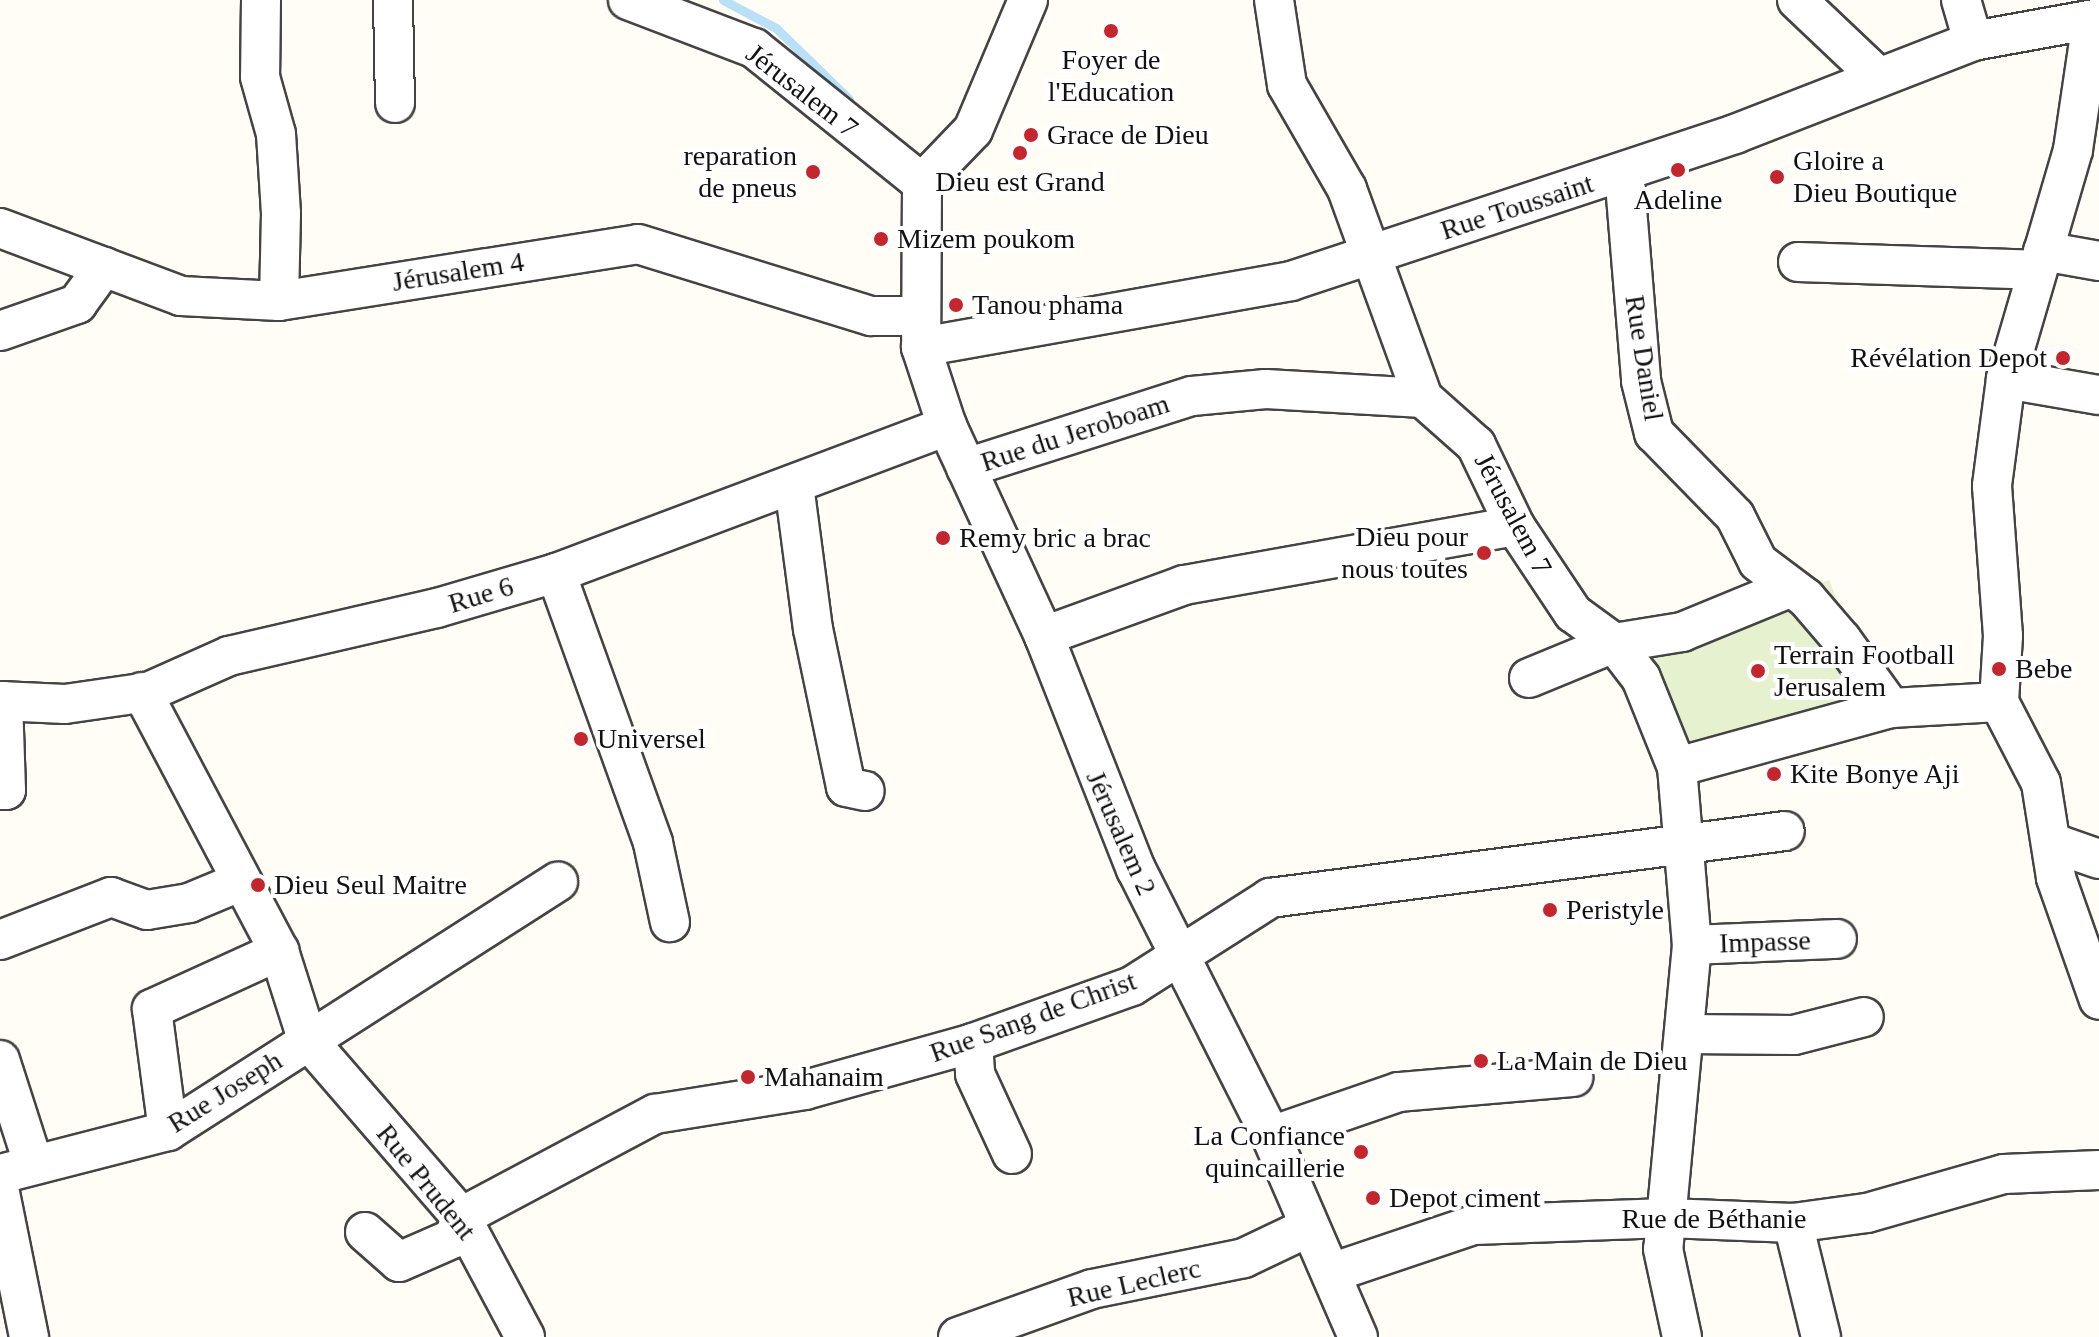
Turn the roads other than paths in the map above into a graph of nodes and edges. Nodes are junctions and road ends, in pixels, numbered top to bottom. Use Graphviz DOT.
graph roads {
  1 [pos="261,0"];
  2 [pos="393,0"];
  3 [pos="628,0"];
  4 [pos="1028,0"];
  5 [pos="1274,0"];
  6 [pos="1797,0"];
  7 [pos="1961,0"];
  8 [pos="2096,20"];
  9 [pos="1973,41"];
  10 [pos="1875,74"];
  11 [pos="395,103"];
  12 [pos="1624,172"];
  13 [pos="922,183"];
  14 [pos="0,228"];
  15 [pos="1376,255"];
  16 [pos="2039,260"];
  17 [pos="2099,261"];
  18 [pos="1798,262"];
  19 [pos="104,267"];
  20 [pos="279,301"];
  21 [pos="0,331"];
  22 [pos="919,331"];
  23 [pos="2006,379"];
  24 [pos="2099,395"];
  25 [pos="1423,398"];
  26 [pos="947,426"];
  27 [pos="966,468"];
  28 [pos="794,485"];
  29 [pos="1515,526"];
  30 [pos="556,573"];
  31 [pos="1787,589"];
  32 [pos="1044,636"];
  33 [pos="1614,643"];
  34 [pos="1529,678"];
  35 [pos="142,692"];
  36 [pos="1,701"];
  37 [pos="1999,702"];
  38 [pos="1891,708"];
  39 [pos="1677,767"];
  40 [pos="0,790"];
  41 [pos="865,791"];
  42 [pos="1785,831"];
  43 [pos="2053,843"];
  44 [pos="1688,847"];
  45 [pos="2099,859"];
  46 [pos="558,882"];
  47 [pos="237,883"];
  48 [pos="670,922"];
  49 [pos="1837,939"];
  50 [pos="0,940"];
  51 [pos="1692,945"];
  52 [pos="279,951"];
  53 [pos="1178,958"];
  54 [pos="2099,1000"];
  55 [pos="1864,1017"];
  56 [pos="1686,1034"];
  57 [pos="307,1039"];
  58 [pos="973,1043"];
  59 [pos="0,1060"];
  60 [pos="1573,1077"];
  61 [pos="168,1131"];
  62 [pos="1271,1136"];
  63 [pos="1012,1154"];
  64 [pos="16,1169"];
  65 [pos="2099,1170"];
  66 [pos="0,1193"];
  67 [pos="461,1217"];
  68 [pos="1667,1218"];
  69 [pos="1793,1223"];
  70 [pos="1309,1227"];
  71 [pos="365,1232"];
  72 [pos="1331,1273"];
  73 [pos="29,1337"];
  74 [pos="525,1337"];
  75 [pos="958,1337"];
  76 [pos="1358,1337"];
  77 [pos="1682,1337"];
  78 [pos="1821,1337"];
  1 -- 20 [label="street"];
  2 -- 11 [label="street"];
  3 -- 13 [label="street, Jérusalem 7"];
  4 -- 13 [label="street"];
  5 -- 15 [label="street"];
  6 -- 10 [label="street"];
  7 -- 9 [label="street"];
  8 -- 9 [label="street, Rue Toussaint"];
  8 -- 16 [label="street"];
  9 -- 10 [label="street, Rue Toussaint"];
  10 -- 12 [label="street, Rue Toussaint"];
  12 -- 15 [label="street, Rue Toussaint"];
  12 -- 31 [label="street, Rue Daniel"];
  13 -- 22 [label="street"];
  14 -- 19 [label="street, Jérusalem 4"];
  15 -- 22 [label="street, Rue Toussaint"];
  15 -- 25 [label="street"];
  16 -- 17 [label="street"];
  16 -- 18 [label="street"];
  16 -- 23 [label="street"];
  19 -- 20 [label="street, Jérusalem 4"];
  19 -- 21 [label="street"];
  20 -- 22 [label="street, Jérusalem 4"];
  22 -- 26 [label="street, Jérusalem 2"];
  23 -- 24 [label="street"];
  23 -- 37 [label="street"];
  25 -- 27 [label="street, Rue du Jeroboam"];
  25 -- 29 [label="street, Jérusalem 7"];
  26 -- 27 [label="street, Jérusalem 2"];
  26 -- 28 [label="street, Rue 6"];
  27 -- 32 [label="street, Jérusalem 2"];
  28 -- 30 [label="street, Rue 6"];
  28 -- 41 [label="street"];
  29 -- 32 [label="street"];
  29 -- 33 [label="street, Jérusalem 7"];
  30 -- 35 [label="street, Rue 6"];
  30 -- 48 [label="street"];
  31 -- 33 [label="street"];
  31 -- 38 [label="street, Rue Daniel"];
  32 -- 53 [label="street, Jérusalem 2"];
  33 -- 34 [label="street"];
  33 -- 39 [label="street, Jérusalem 7"];
  35 -- 36 [label="street, Rue 6"];
  35 -- 47 [label="street"];
  36 -- 40 [label="street"];
  37 -- 38 [label="street"];
  37 -- 43 [label="street"];
  38 -- 39 [label="street"];
  39 -- 44 [label="street, Jérusalem 7"];
  42 -- 44 [label="street, Rue Sang de Christ"];
  43 -- 45 [label="street"];
  43 -- 54 [label="street"];
  44 -- 51 [label="street, Jérusalem 7"];
  44 -- 53 [label="street, Rue Sang de Christ"];
  46 -- 57 [label="street, Rue Joseph"];
  47 -- 50 [label="street"];
  47 -- 52 [label="street"];
  49 -- 51 [label="street, Impasse"];
  51 -- 56 [label="street, Jérusalem 7"];
  52 -- 57 [label="street"];
  52 -- 61 [label="street"];
  53 -- 58 [label="street, Rue Sang de Christ"];
  53 -- 62 [label="street, Jérusalem 2"];
  55 -- 56 [label="street"];
  56 -- 68 [label="street, Jérusalem 7"];
  57 -- 61 [label="street, Rue Joseph"];
  57 -- 67 [label="street, Rue Prudent"];
  58 -- 63 [label="street"];
  58 -- 67 [label="street, Rue Sang de Christ"];
  59 -- 64 [label="street"];
  60 -- 62 [label="street"];
  61 -- 64 [label="street, Rue Joseph"];
  62 -- 70 [label="street, Jérusalem 2"];
  65 -- 69 [label="street, Rue de Béthanie"];
  66 -- 73 [label="street"];
  67 -- 71 [label="street, Rue Sang de Christ"];
  67 -- 74 [label="street, Rue Prudent"];
  68 -- 69 [label="street, Rue de Béthanie"];
  68 -- 72 [label="street, Rue de Béthanie"];
  68 -- 77 [label="street, Jérusalem 7"];
  69 -- 78 [label="street"];
  70 -- 72 [label="street, Jérusalem 2"];
  70 -- 75 [label="street, Rue Leclerc"];
  72 -- 76 [label="street, Jérusalem 2"];
}
